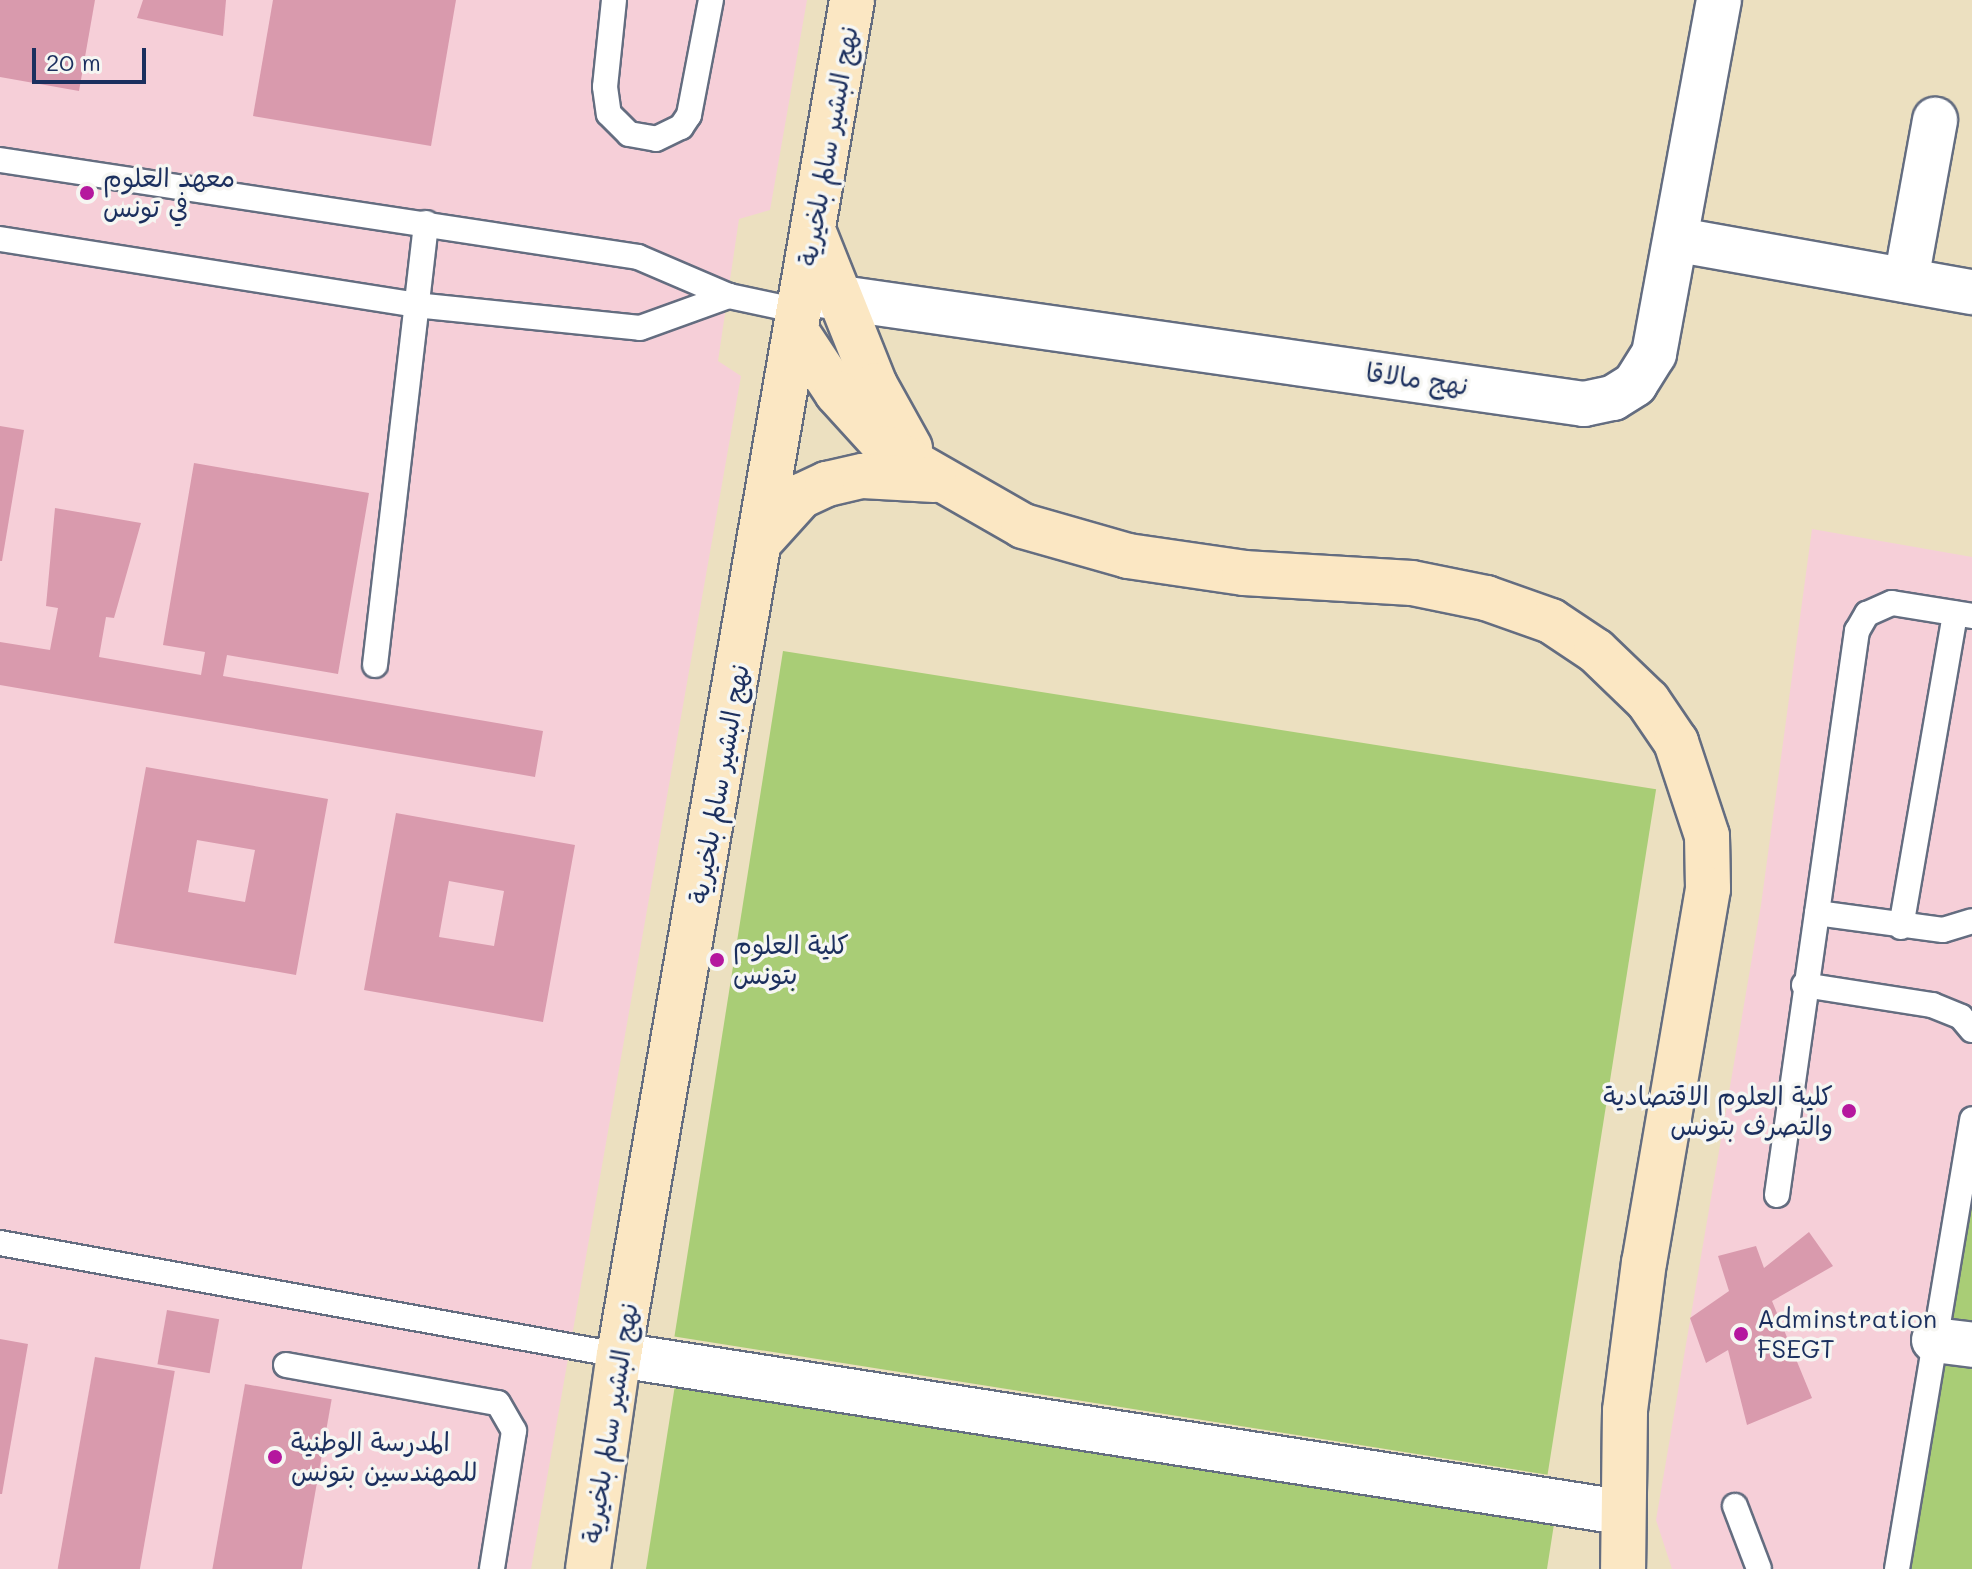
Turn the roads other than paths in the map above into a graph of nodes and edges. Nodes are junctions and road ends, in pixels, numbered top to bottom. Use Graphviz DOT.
graph roads {
  1 [pos="614,0"];
  2 [pos="711,0"];
  3 [pos="852,0"];
  4 [pos="1719,0"];
  5 [pos="1935,120"];
  6 [pos="0,160"];
  7 [pos="426,223"];
  8 [pos="0,239"];
  9 [pos="1679,240"];
  10 [pos="1906,280"];
  11 [pos="1972,292"];
  12 [pos="729,296"];
  13 [pos="415,305"];
  14 [pos="810,309"];
  15 [pos="934,475"];
  16 [pos="763,538"];
  17 [pos="1963,615"];
  18 [pos="375,665"];
  19 [pos="1817,913"];
  20 [pos="1972,921"];
  21 [pos="1901,927"];
  22 [pos="1804,985"];
  23 [pos="1972,1030"];
  24 [pos="1972,1119"];
  25 [pos="1777,1195"];
  26 [pos="0,1243"];
  27 [pos="1953,1343"];
  28 [pos="619,1355"];
  29 [pos="286,1365"];
  30 [pos="1735,1506"];
  31 [pos="1620,1512"];
  32 [pos="492,1569"];
  33 [pos="588,1569"];
  34 [pos="1623,1569"];
  35 [pos="1759,1569"];
  36 [pos="1897,1569"];
  1 -- 2 [label="lane"];
  3 -- 14 [label="street, نهج البشير سالم بلخيرية"];
  4 -- 9 [label="street, نهج مالاقا"];
  5 -- 10 [label="street"];
  6 -- 7 [label="lane"];
  7 -- 12 [label="lane"];
  7 -- 13 [label="lane"];
  8 -- 13 [label="lane"];
  9 -- 10 [label="street"];
  9 -- 14 [label="street, نهج مالاقا"];
  10 -- 11 [label="street"];
  12 -- 13 [label="lane"];
  12 -- 14 [label="lane"];
  13 -- 18 [label="lane"];
  14 -- 15 [label="street"];
  14 -- 16 [label="street, نهج البشير سالم بلخيرية"];
  15 -- 16 [label="street"];
  15 -- 31 [label="street"];
  16 -- 28 [label="street, نهج البشير سالم بلخيرية"];
  17 -- 19 [label="lane"];
  17 -- 21 [label="lane"];
  19 -- 21 [label="lane"];
  19 -- 22 [label="lane"];
  20 -- 21 [label="lane"];
  22 -- 23 [label="lane"];
  22 -- 25 [label="lane"];
  24 -- 27 [label="lane"];
  26 -- 28 [label="lane"];
  27 -- 36 [label="lane"];
  28 -- 31 [label="street"];
  28 -- 33 [label="street, نهج البشير سالم بلخيرية"];
  29 -- 32 [label="lane"];
  30 -- 35 [label="lane"];
  31 -- 34 [label="street"];
}
